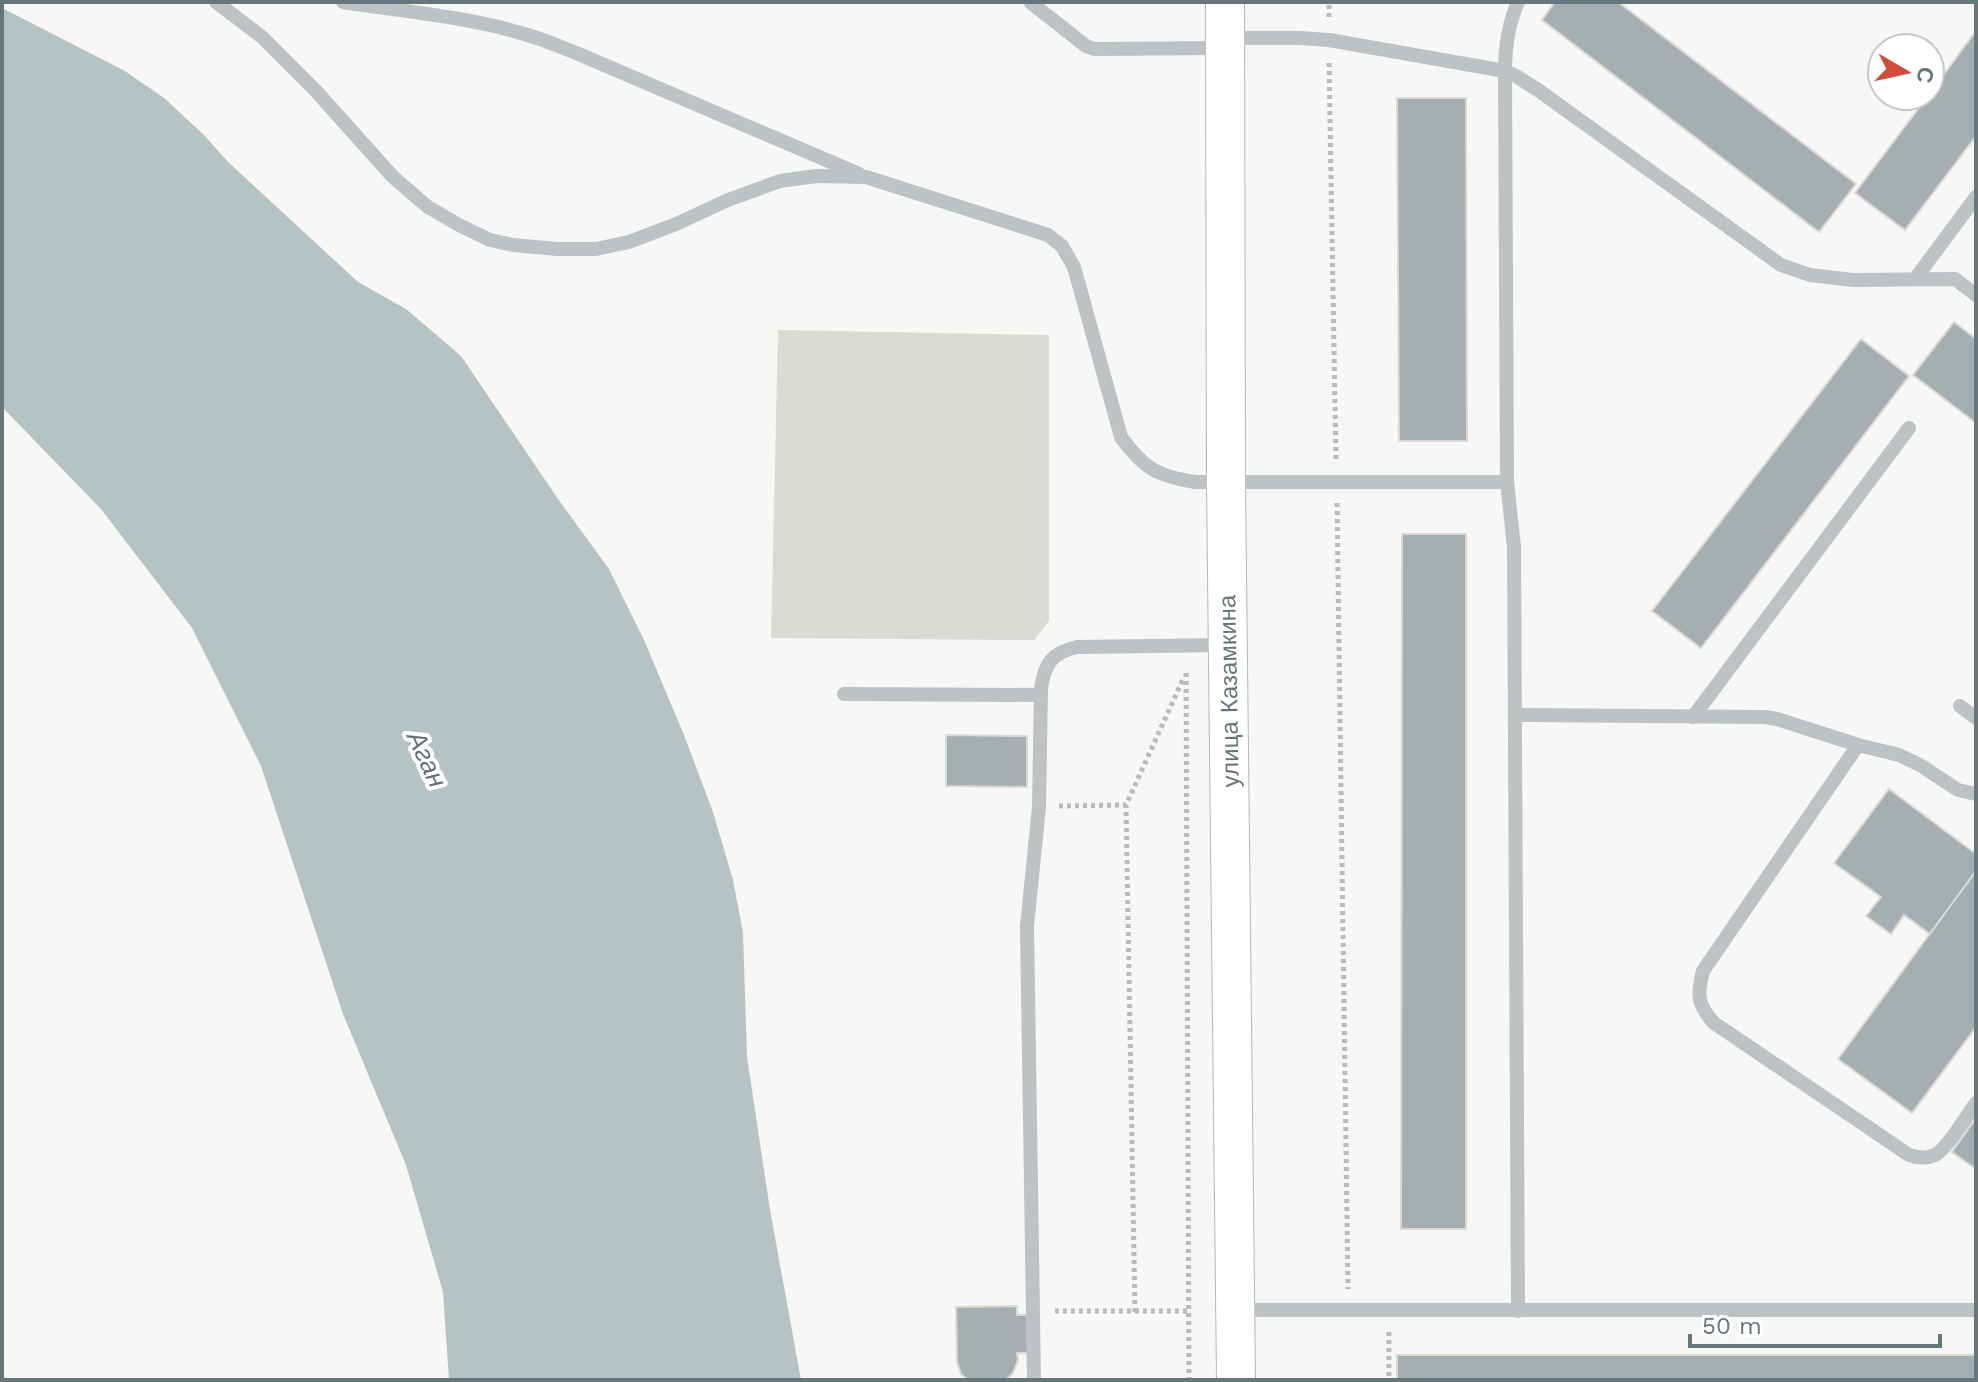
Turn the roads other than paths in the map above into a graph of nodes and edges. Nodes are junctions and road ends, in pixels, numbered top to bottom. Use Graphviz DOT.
graph roads {
  1 [pos="216,2"];
  2 [pos="343,2"];
  3 [pos="1030,2"];
  4 [pos="1518,2"];
  5 [pos="1225,29"];
  6 [pos="1505,71"];
  7 [pos="866,177"];
  8 [pos="1976,197"];
  9 [pos="1929,261"];
  10 [pos="1915,279"];
  11 [pos="1955,279"];
  12 [pos="1976,295"];
  13 [pos="1909,428"];
  14 [pos="1507,482"];
  15 [pos="1226,483"];
  16 [pos="1228,645"];
  17 [pos="844,694"];
  18 [pos="1041,695"];
  19 [pos="1960,706"];
  20 [pos="1515,715"];
  21 [pos="1693,717"];
  22 [pos="1976,718"];
  23 [pos="1858,745"];
  24 [pos="1976,794"];
  25 [pos="1976,1103"];
  26 [pos="1236,1310"];
  27 [pos="1976,1310"];
  28 [pos="1518,1311"];
  29 [pos="1034,1380"];
  30 [pos="1236,1380"];
  1 -- 7 [label="lane"];
  2 -- 7 [label="lane"];
  3 -- 5 [label="lane"];
  4 -- 6 [label="lane"];
  5 -- 6 [label="lane"];
  5 -- 15 [label="main road, улица Казамкина"];
  6 -- 10 [label="lane"];
  6 -- 14 [label="lane"];
  7 -- 15 [label="lane"];
  8 -- 9 [label="lane"];
  9 -- 10 [label="lane"];
  9 -- 11 [label="lane"];
  10 -- 11 [label="lane"];
  11 -- 12 [label="lane"];
  13 -- 21 [label="lane"];
  14 -- 15 [label="lane"];
  14 -- 20 [label="lane"];
  15 -- 16 [label="main road, улица Казамкина"];
  16 -- 18 [label="lane"];
  16 -- 26 [label="main road, улица Казамкина"];
  17 -- 18 [label="lane"];
  18 -- 29 [label="lane"];
  19 -- 22 [label="lane"];
  20 -- 21 [label="lane"];
  20 -- 28 [label="lane"];
  21 -- 23 [label="lane"];
  23 -- 24 [label="lane"];
  23 -- 25 [label="lane"];
  26 -- 28 [label="lane"];
  26 -- 30 [label="main road, улица Казамкина"];
  27 -- 28 [label="lane"];
}
